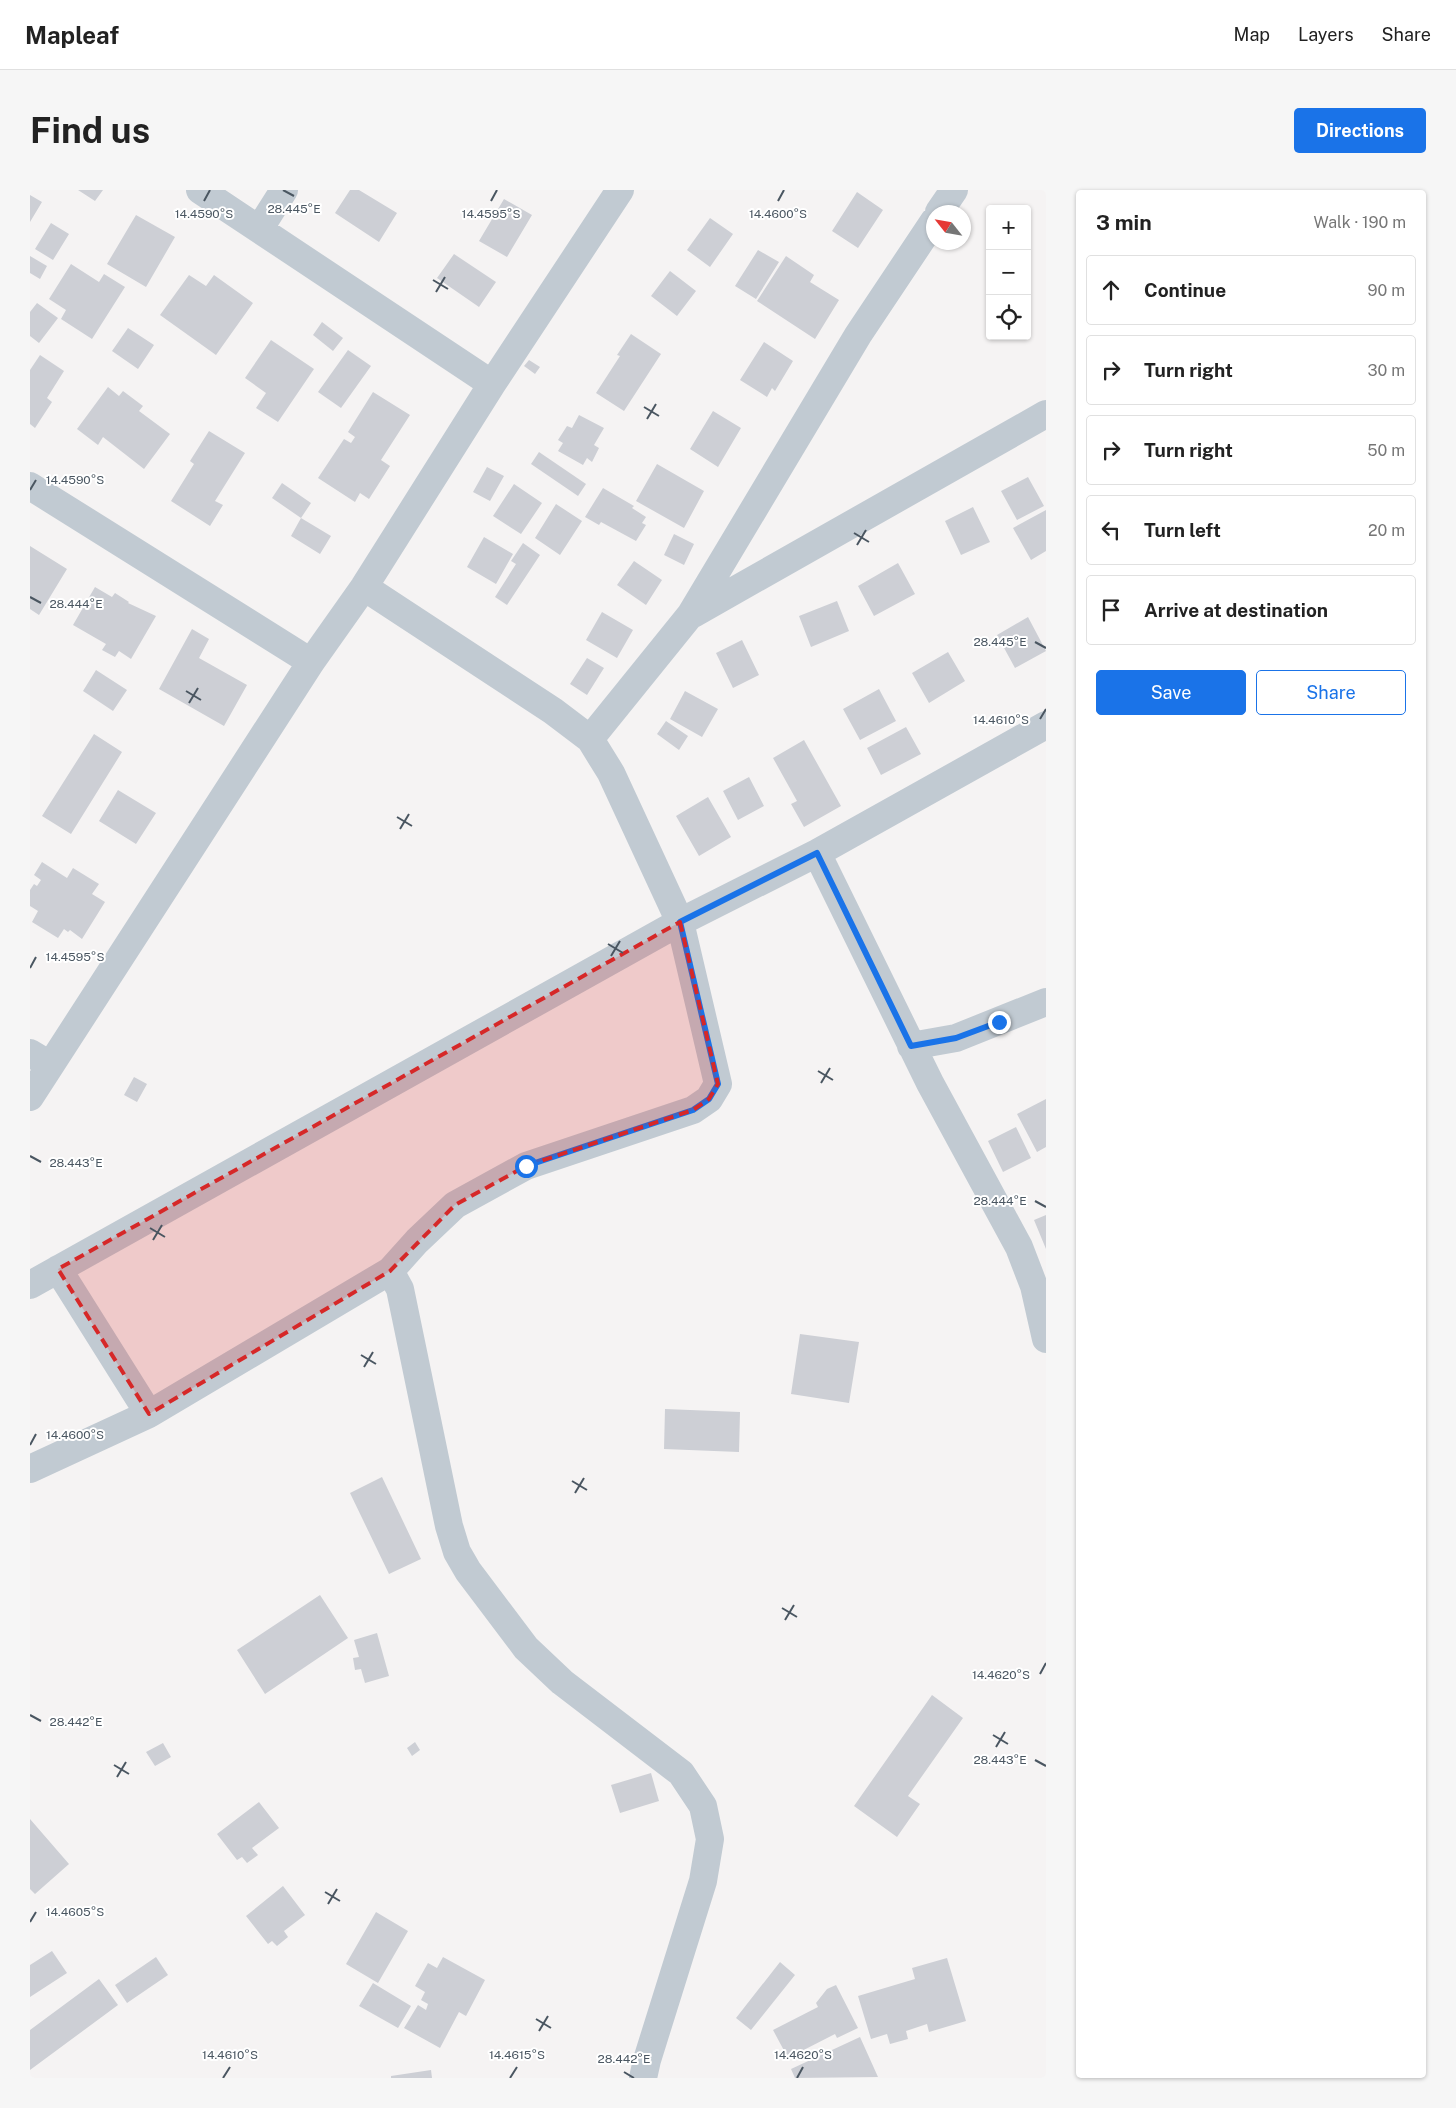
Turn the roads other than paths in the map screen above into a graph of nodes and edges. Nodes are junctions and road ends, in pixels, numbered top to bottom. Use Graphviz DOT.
graph roads {
  1 [pos="200,190"];
  2 [pos="284,190"];
  3 [pos="620,190"];
  4 [pos="954,190"];
  5 [pos="944,205"];
  6 [pos="260,228"];
  7 [pos="926,233"];
  8 [pos="492,384"];
  9 [pos="1046,414"];
  10 [pos="30,486"];
  11 [pos="364,587"];
  12 [pos="692,614"];
  13 [pos="311,662"];
  14 [pos="1046,726"];
  15 [pos="590,739"];
  16 [pos="817,853"];
  17 [pos="680,922"];
  18 [pos="1046,1002"];
  19 [pos="911,1046"];
  20 [pos="40,1059"];
  21 [pos="30,1096"];
  22 [pos="58,1269"];
  23 [pos="390,1270"];
  24 [pos="30,1285"];
  25 [pos="1046,1339"];
  26 [pos="149,1414"];
  27 [pos="30,1469"];
  28 [pos="644,2078"];
  1 -- 6 [label="street"];
  2 -- 6 [label="street"];
  3 -- 8 [label="street"];
  4 -- 5 [label="street"];
  6 -- 8 [label="street"];
  7 -- 12 [label="street"];
  8 -- 11 [label="street"];
  9 -- 12 [label="street"];
  10 -- 13 [label="street"];
  11 -- 13 [label="street"];
  11 -- 15 [label="street"];
  12 -- 15 [label="street"];
  13 -- 20 [label="street"];
  14 -- 16 [label="street"];
  15 -- 17 [label="street"];
  16 -- 17 [label="street"];
  16 -- 19 [label="street"];
  17 -- 22 [label="street"];
  17 -- 23 [label="street"];
  18 -- 19 [label="street"];
  19 -- 25 [label="street"];
  20 -- 21 [label="street"];
  22 -- 24 [label="street"];
  22 -- 26 [label="street"];
  23 -- 26 [label="street"];
  23 -- 28 [label="street"];
  26 -- 27 [label="street"];
}
